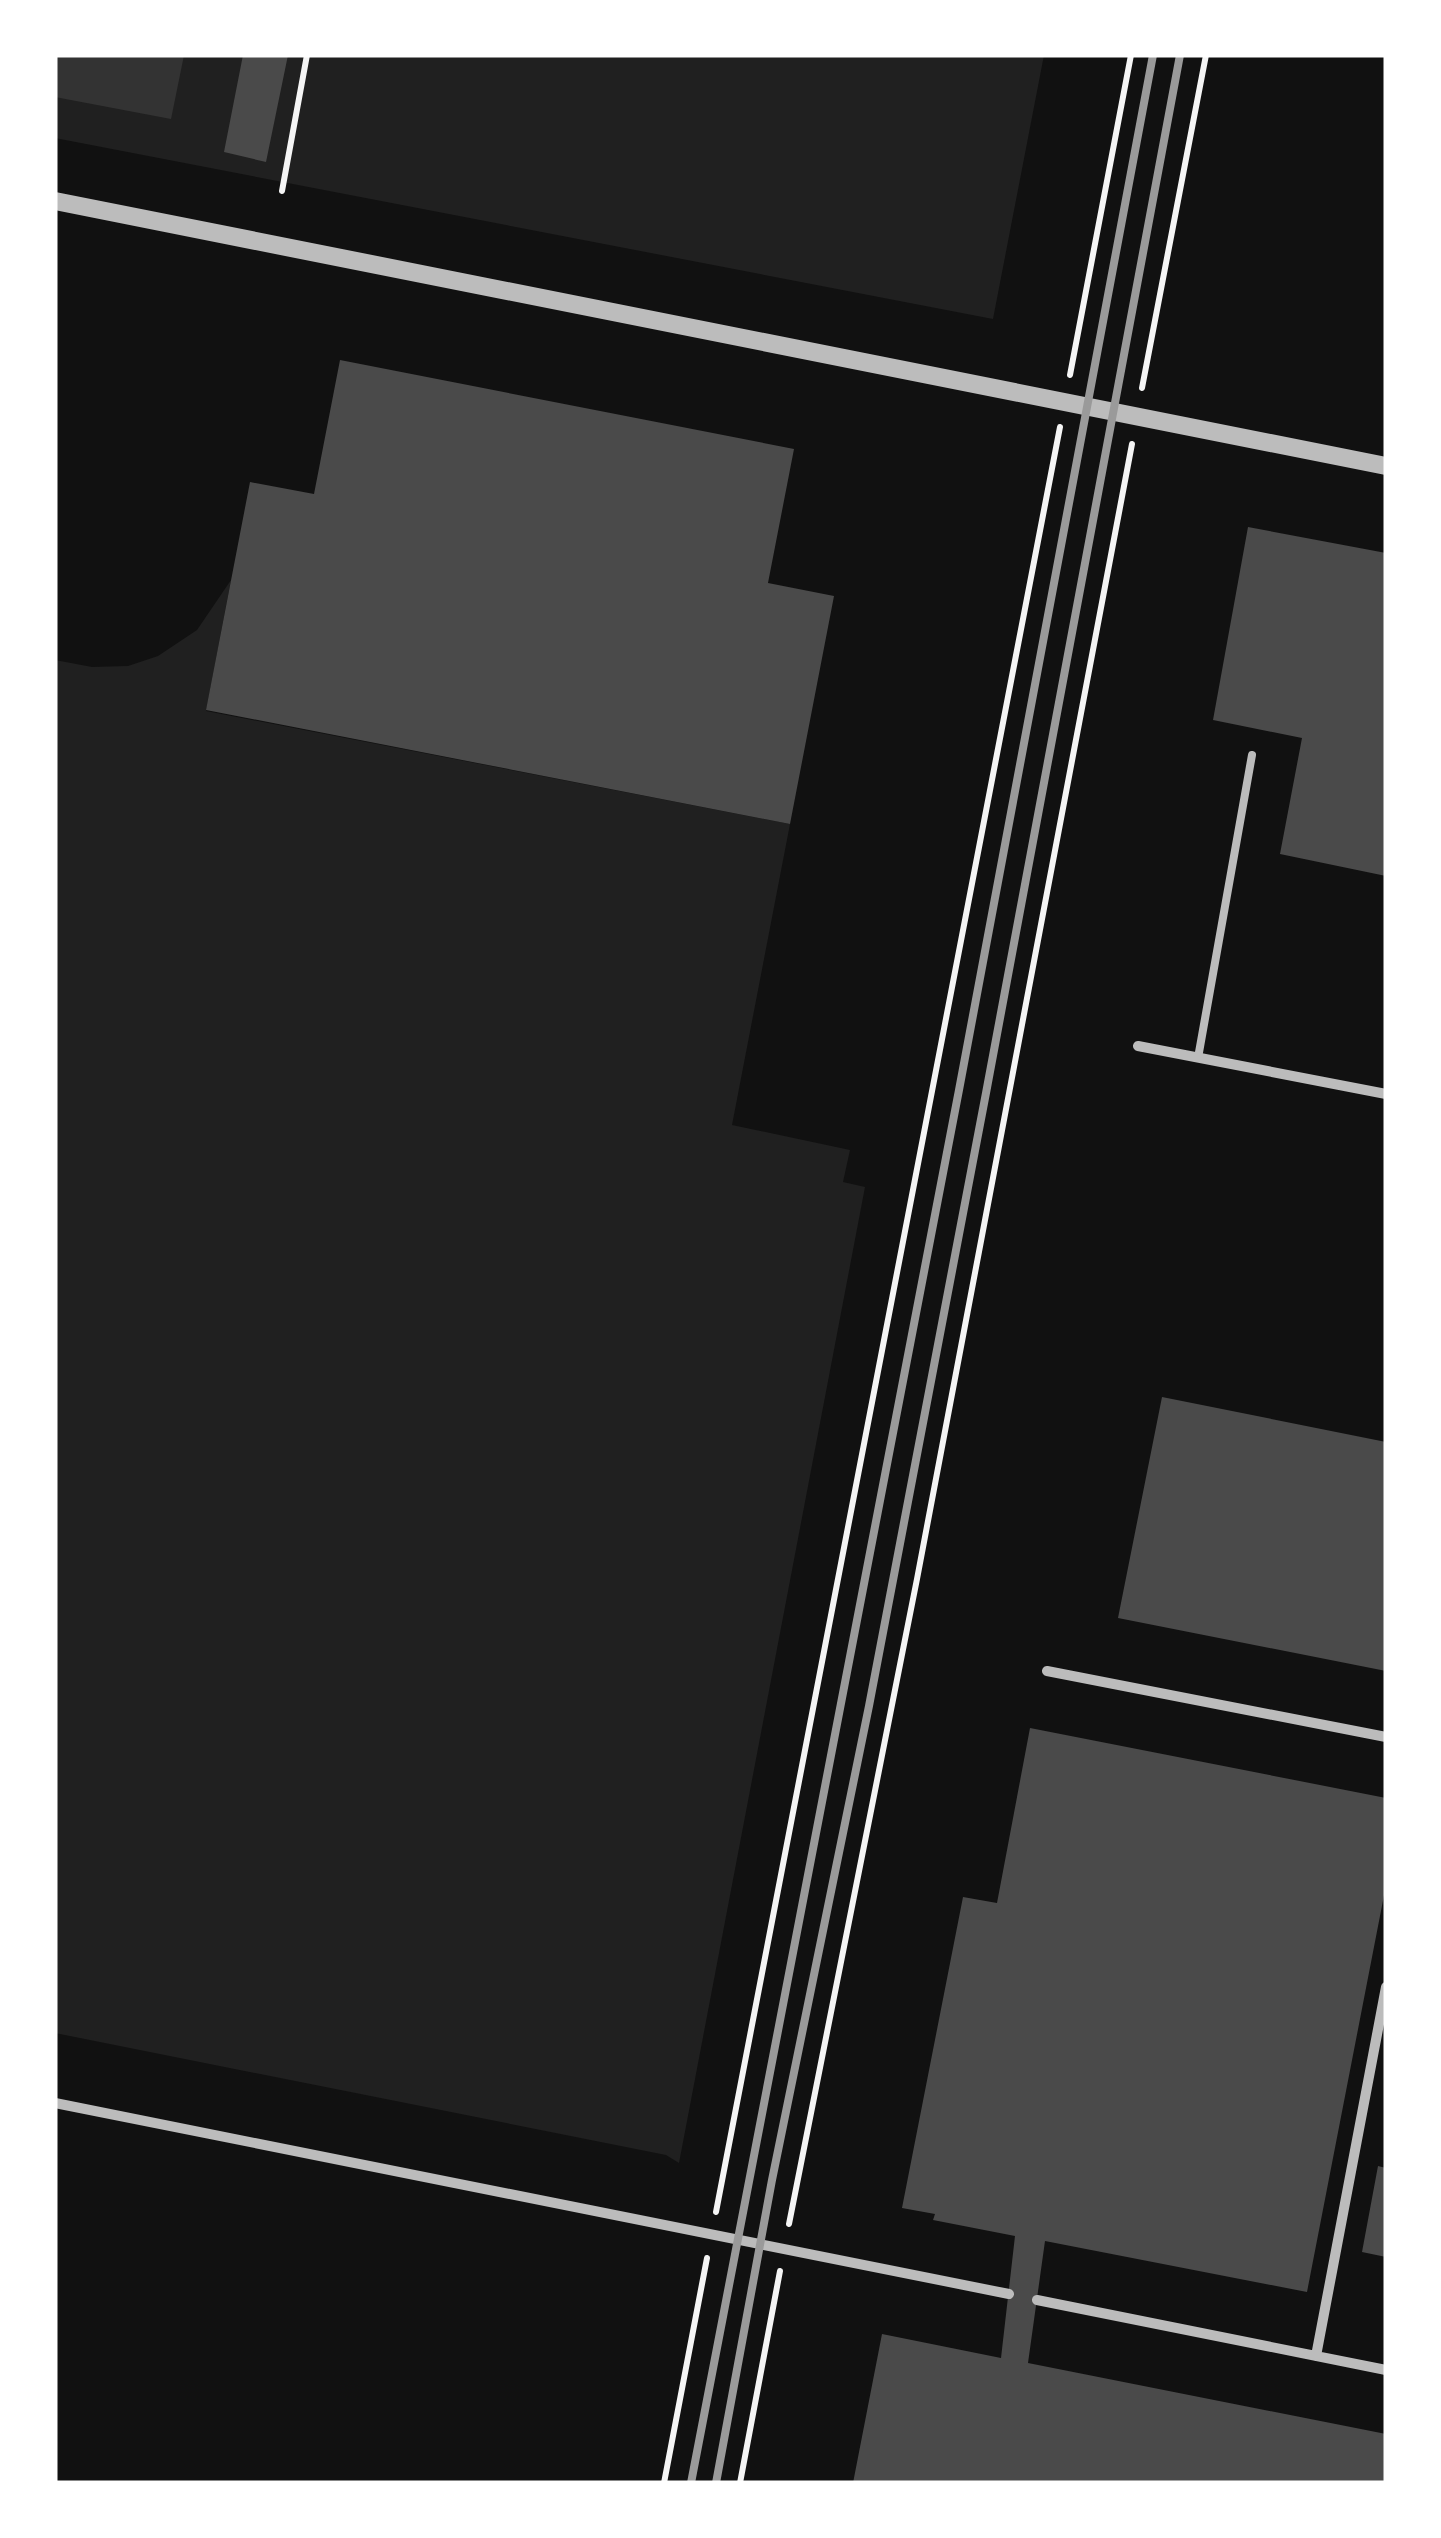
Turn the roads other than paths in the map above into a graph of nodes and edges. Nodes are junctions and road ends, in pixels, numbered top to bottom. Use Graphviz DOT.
graph roads {
  1 [pos="55,202"];
  2 [pos="1386,466"];
  3 [pos="1252,755"];
  4 [pos="1138,1046"];
  5 [pos="1198,1058"];
  6 [pos="1386,1094"];
  7 [pos="1046,1670"];
  8 [pos="1386,1736"];
  9 [pos="1386,1988"];
  10 [pos="1381,2044"];
  11 [pos="55,2103"];
  12 [pos="1008,2294"];
  13 [pos="1037,2300"];
  14 [pos="1316,2356"];
  15 [pos="1386,2370"];
  1 -- 2 [label="street"];
  3 -- 5 [label="lane"];
  4 -- 5 [label="street"];
  5 -- 6 [label="street"];
  7 -- 8 [label="street"];
  9 -- 10 [label="street"];
  10 -- 14 [label="street"];
  11 -- 12 [label="street"];
  13 -- 14 [label="street"];
  14 -- 15 [label="street"];
}
